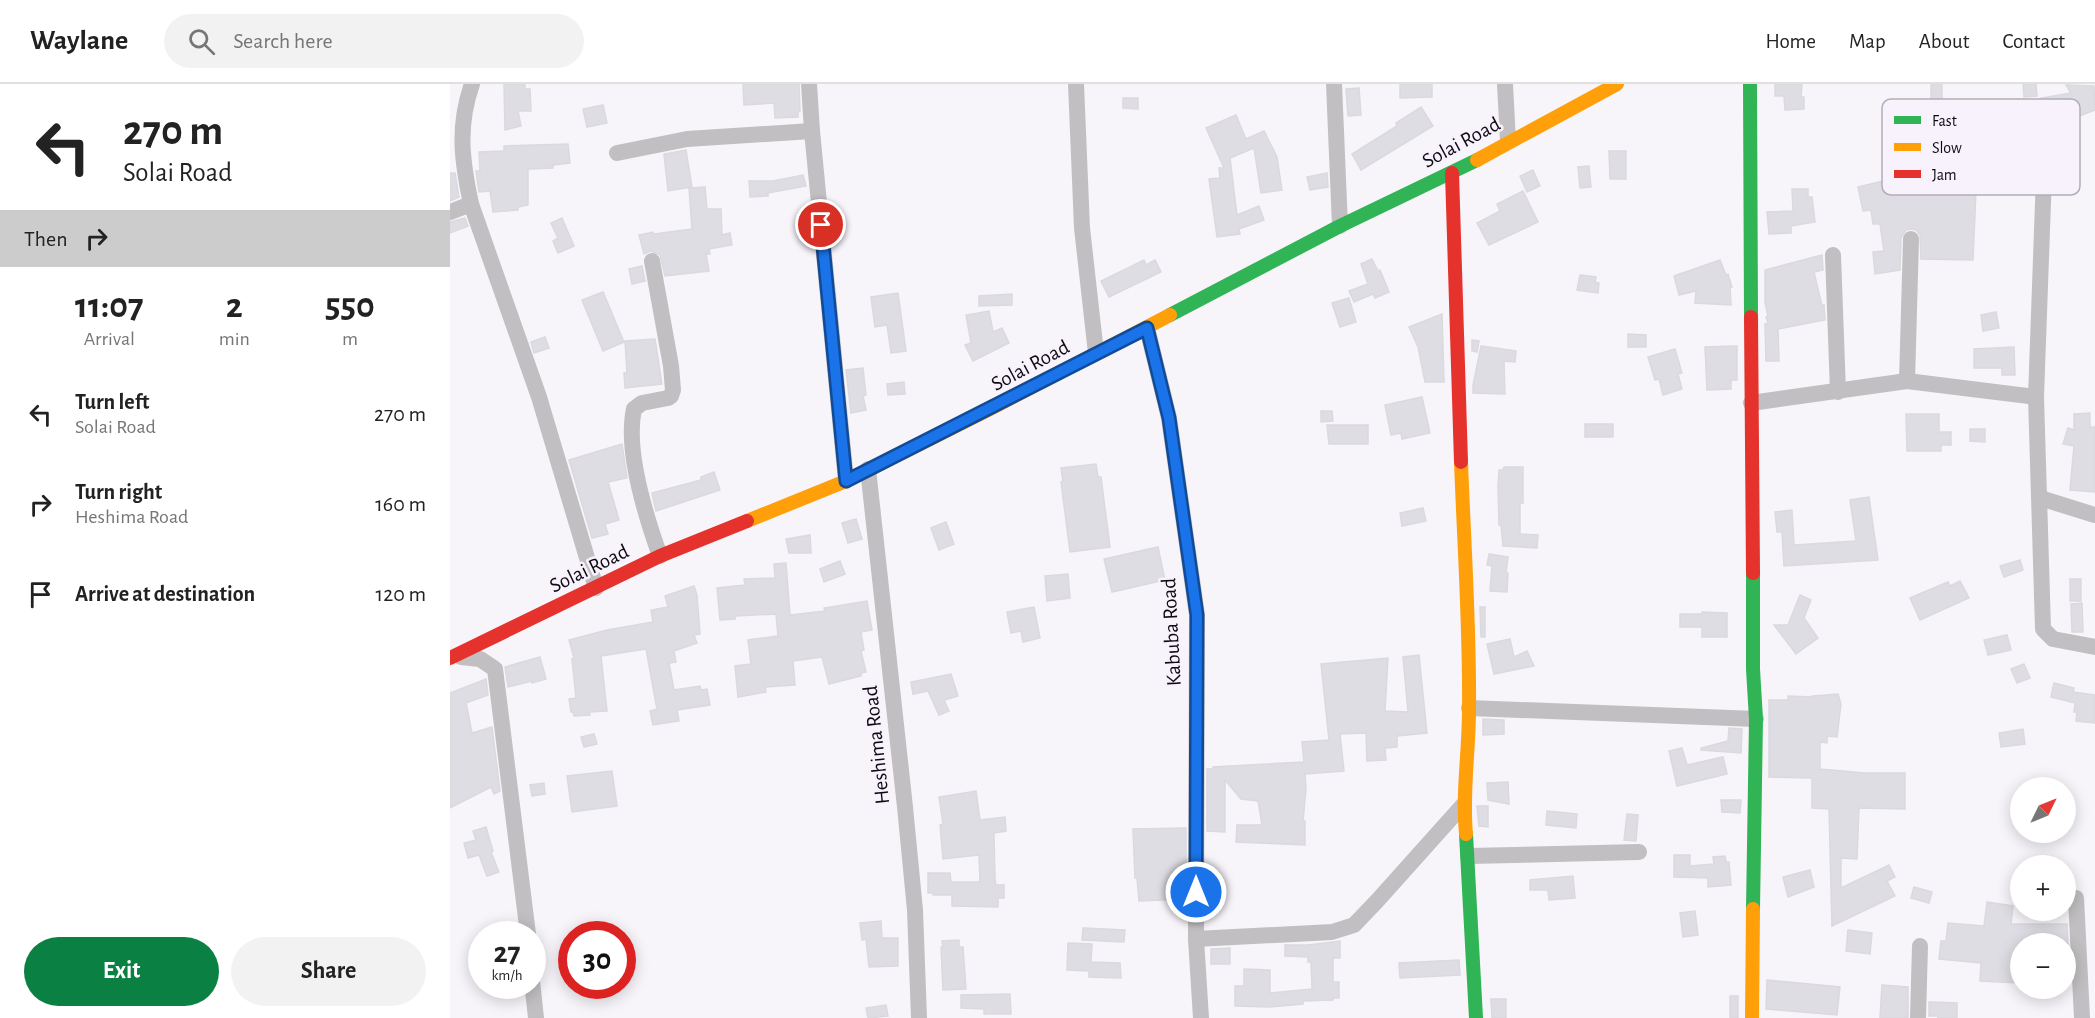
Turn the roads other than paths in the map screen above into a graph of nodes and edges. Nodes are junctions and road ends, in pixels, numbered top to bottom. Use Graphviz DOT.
graph roads {
  1 [pos="472,84"];
  2 [pos="809,84"];
  3 [pos="1076,84"];
  4 [pos="1334,84"];
  5 [pos="1505,84"];
  6 [pos="1617,84"];
  7 [pos="1750,84"];
  8 [pos="1584,92"];
  9 [pos="812,131"];
  10 [pos="1508,141"];
  11 [pos="617,153"];
  12 [pos="1452,172"];
  13 [pos="2043,195"];
  14 [pos="471,204"];
  15 [pos="450,212"];
  16 [pos="1340,226"];
  17 [pos="1911,238"];
  18 [pos="1833,255"];
  19 [pos="652,261"];
  20 [pos="1147,328"];
  21 [pos="1096,353"];
  22 [pos="1907,381"];
  23 [pos="1838,392"];
  24 [pos="2036,397"];
  25 [pos="1751,403"];
  26 [pos="868,468"];
  27 [pos="846,481"];
  28 [pos="2040,498"];
  29 [pos="2095,515"];
  30 [pos="660,556"];
  31 [pos="596,588"];
  32 [pos="2095,647"];
  33 [pos="452,657"];
  34 [pos="1469,708"];
  35 [pos="1756,719"];
  36 [pos="1463,805"];
  37 [pos="1639,852"];
  38 [pos="1468,856"];
  39 [pos="2076,898"];
  40 [pos="526,921"];
  41 [pos="1196,939"];
  42 [pos="1920,946"];
  43 [pos="534,999"];
  44 [pos="536,1018"];
  45 [pos="919,1018"];
  46 [pos="1201,1018"];
  47 [pos="1476,1018"];
  48 [pos="1752,1018"];
  49 [pos="1918,1018"];
  50 [pos="2082,1018"];
  1 -- 14 [label="street"];
  2 -- 9 [label="street"];
  3 -- 21 [label="street"];
  4 -- 16 [label="street"];
  5 -- 10 [label="street"];
  6 -- 8 [label="main road, Solai Road"];
  7 -- 25 [label="main road"];
  8 -- 10 [label="main road, Solai Road"];
  9 -- 11 [label="street"];
  9 -- 27 [label="street"];
  10 -- 12 [label="main road, Solai Road"];
  12 -- 16 [label="main road, Solai Road"];
  12 -- 34 [label="main road"];
  13 -- 24 [label="street"];
  14 -- 15 [label="street"];
  14 -- 31 [label="street"];
  16 -- 20 [label="main road, Solai Road"];
  17 -- 22 [label="street"];
  18 -- 23 [label="street"];
  19 -- 30 [label="street"];
  20 -- 21 [label="main road, Solai Road"];
  20 -- 41 [label="street, Kabuba Road"];
  21 -- 26 [label="main road, Solai Road"];
  22 -- 23 [label="street"];
  22 -- 24 [label="street"];
  23 -- 25 [label="street"];
  24 -- 28 [label="street"];
  25 -- 35 [label="main road"];
  26 -- 27 [label="main road, Solai Road"];
  26 -- 45 [label="street, Heshima Road"];
  27 -- 30 [label="main road, Solai Road"];
  28 -- 29 [label="street"];
  28 -- 32 [label="street"];
  30 -- 31 [label="main road, Solai Road"];
  31 -- 33 [label="main road, Solai Road"];
  33 -- 40 [label="street"];
  34 -- 35 [label="street"];
  34 -- 36 [label="main road"];
  35 -- 48 [label="main road"];
  36 -- 38 [label="main road"];
  36 -- 41 [label="street"];
  37 -- 38 [label="street"];
  38 -- 47 [label="main road"];
  39 -- 50 [label="street"];
  41 -- 46 [label="street, Kabuba Road"];
  42 -- 49 [label="street"];
  43 -- 44 [label="street"];
}
